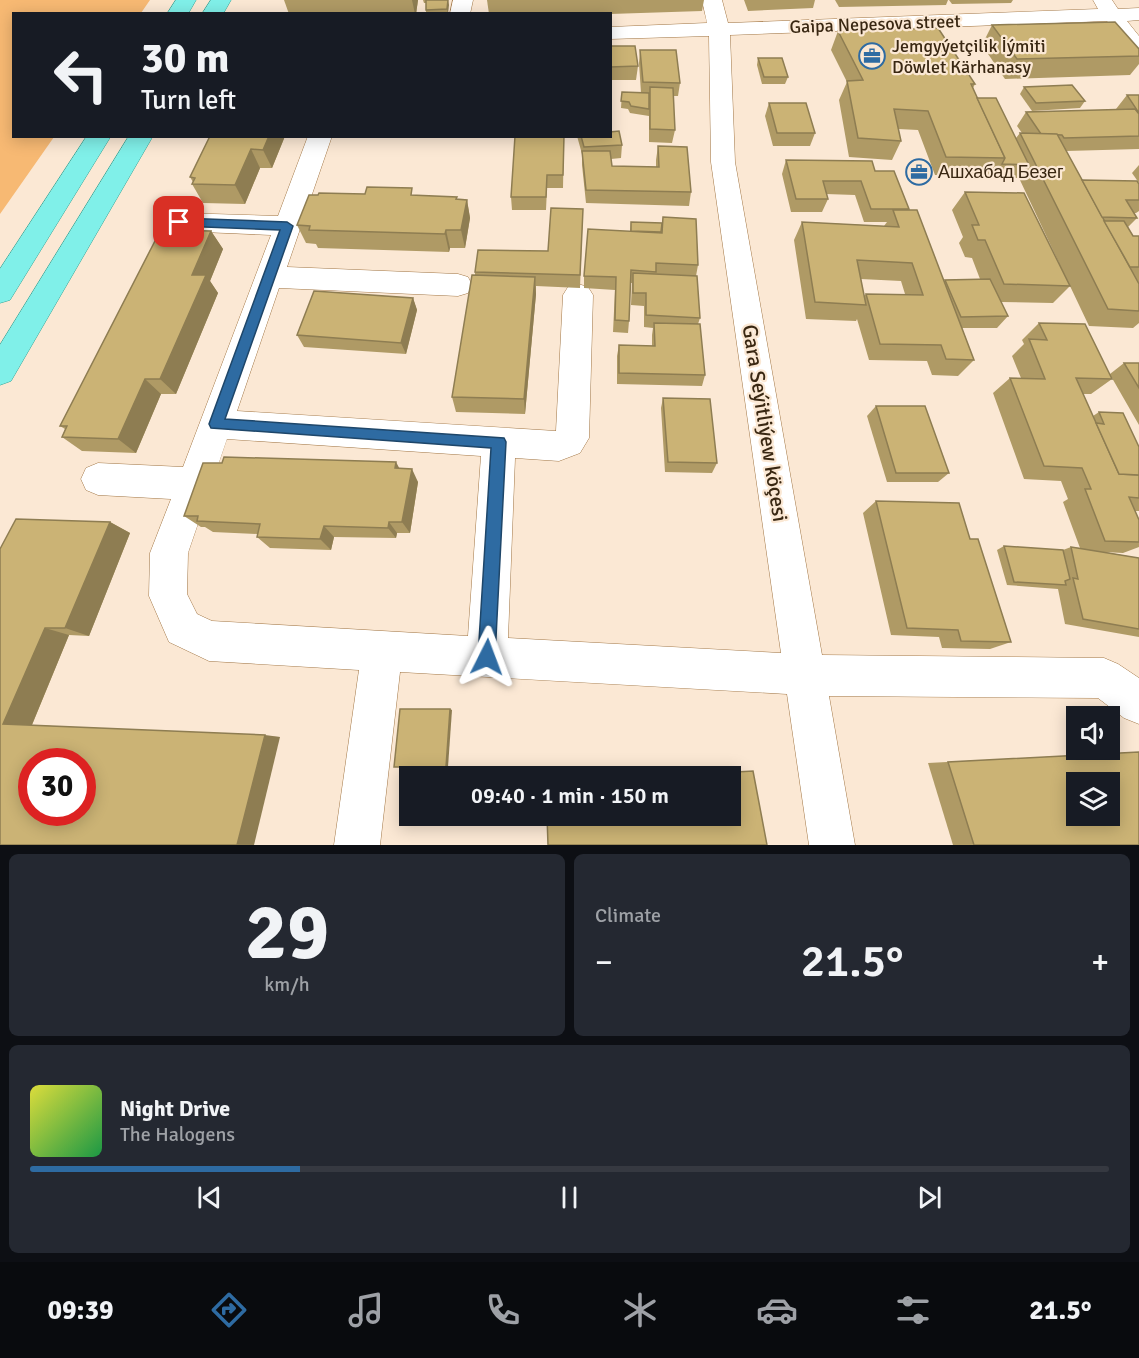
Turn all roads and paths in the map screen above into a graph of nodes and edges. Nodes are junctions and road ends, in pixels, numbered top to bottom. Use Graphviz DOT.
graph roads {
  1 [pos="1106,7"];
  2 [pos="1139,14"];
  3 [pos="715,15"];
  4 [pos="612,33"];
  5 [pos="1139,50"];
  6 [pos="98,138"];
  7 [pos="140,138"];
  8 [pos="319,138"];
  9 [pos="179,222"];
  10 [pos="287,226"];
  11 [pos="269,277"];
  12 [pos="458,285"];
  13 [pos="0,292"];
  14 [pos="578,295"];
  15 [pos="0,372"];
  16 [pos="216,424"];
  17 [pos="499,442"];
  18 [pos="98,479"];
  19 [pos="194,484"];
  20 [pos="382,651"];
  21 [pos="487,657"];
  22 [pos="805,675"];
  23 [pos="1139,703"];
  24 [pos="357,845"];
  25 [pos="832,845"];
  1 -- 2 [label="street, Gaipa Nepesova street"];
  1 -- 3 [label="street, Gaipa Nepesova street"];
  1 -- 5 [label="street"];
  3 -- 4 [label="street, Gaipa Nepesova street"];
  3 -- 22 [label="street, Gara Seýitliýew köçesi"];
  6 -- 13 [label="main road"];
  7 -- 15 [label="main road"];
  8 -- 10 [label="street"];
  9 -- 10 [label="street"];
  10 -- 11 [label="street"];
  11 -- 12 [label="street"];
  11 -- 16 [label="street"];
  14 -- 17 [label="street"];
  16 -- 17 [label="street"];
  16 -- 19 [label="street"];
  17 -- 21 [label="street"];
  18 -- 19 [label="street"];
  19 -- 20 [label="street"];
  20 -- 21 [label="street"];
  20 -- 24 [label="street"];
  21 -- 22 [label="street"];
  22 -- 23 [label="street"];
  22 -- 25 [label="street, Gara Seýitliýew köçesi"];
}
